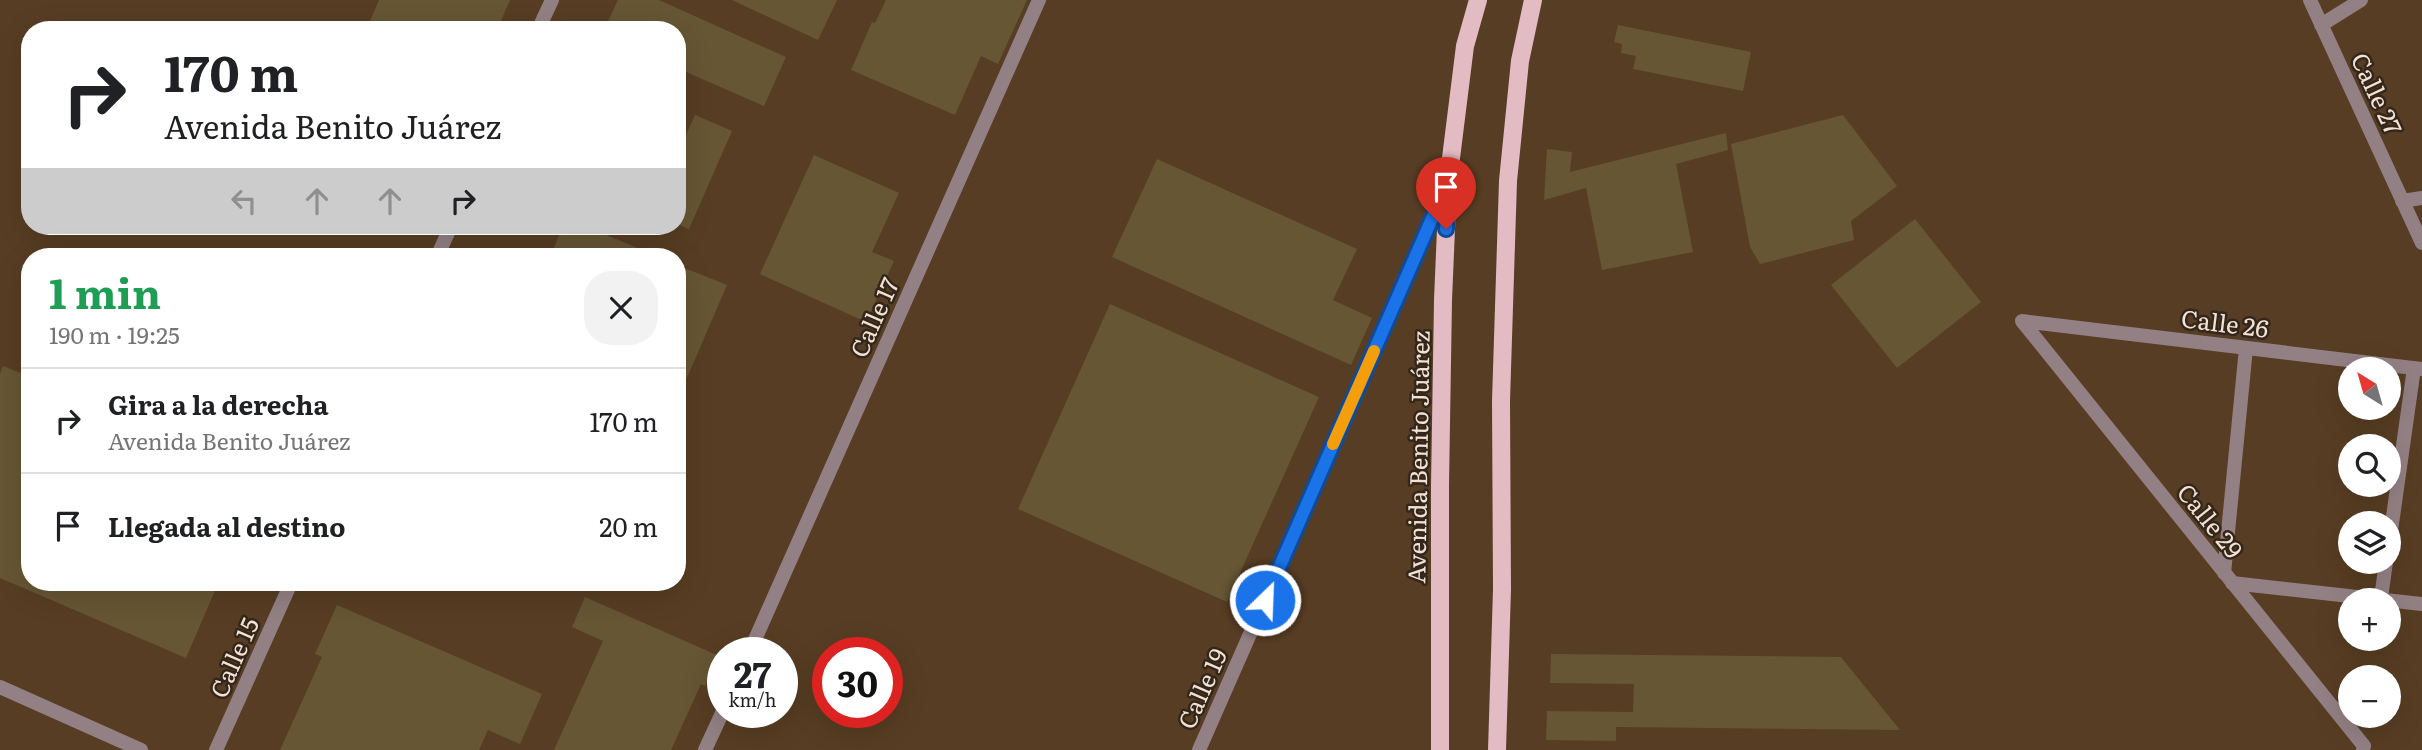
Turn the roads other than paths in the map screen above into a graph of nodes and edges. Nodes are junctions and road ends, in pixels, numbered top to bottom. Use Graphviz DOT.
graph roads {
  1 [pos="552,0"];
  2 [pos="1039,0"];
  3 [pos="1478,0"];
  4 [pos="1533,0"];
  5 [pos="2310,0"];
  6 [pos="2361,0"];
  7 [pos="542,21"];
  8 [pos="2321,25"];
  9 [pos="1448,182"];
  10 [pos="2422,198"];
  11 [pos="2402,201"];
  12 [pos="2422,243"];
  13 [pos="2022,321"];
  14 [pos="2246,348"];
  15 [pos="2418,369"];
  16 [pos="2395,511"];
  17 [pos="2228,578"];
  18 [pos="287,591"];
  19 [pos="2338,592"];
  20 [pos="2401,601"];
  21 [pos="2422,604"];
  22 [pos="755,637"];
  23 [pos="0,687"];
  24 [pos="715,728"];
  25 [pos="2364,748"];
  26 [pos="141,750"];
  27 [pos="216,750"];
  28 [pos="705,750"];
  29 [pos="1199,750"];
  30 [pos="1440,750"];
  31 [pos="1497,750"];
  1 -- 7 [label="street"];
  2 -- 22 [label="street, Calle 17"];
  3 -- 9 [label="main road, Avenida Benito Juárez"];
  4 -- 31 [label="main road"];
  5 -- 8 [label="street, Calle 27"];
  6 -- 8 [label="street"];
  8 -- 11 [label="street, Calle 27"];
  9 -- 29 [label="street, Calle 19"];
  9 -- 30 [label="main road, Avenida Benito Juárez"];
  10 -- 11 [label="street"];
  11 -- 12 [label="street, Calle 27"];
  13 -- 14 [label="street, Calle 26"];
  13 -- 17 [label="street, Calle 29"];
  14 -- 15 [label="street, Calle 26"];
  14 -- 17 [label="street"];
  15 -- 16 [label="street"];
  17 -- 19 [label="street"];
  17 -- 25 [label="street, Calle 29"];
  18 -- 27 [label="street, Calle 15"];
  20 -- 21 [label="street"];
  23 -- 26 [label="street"];
  24 -- 28 [label="street"];
}
